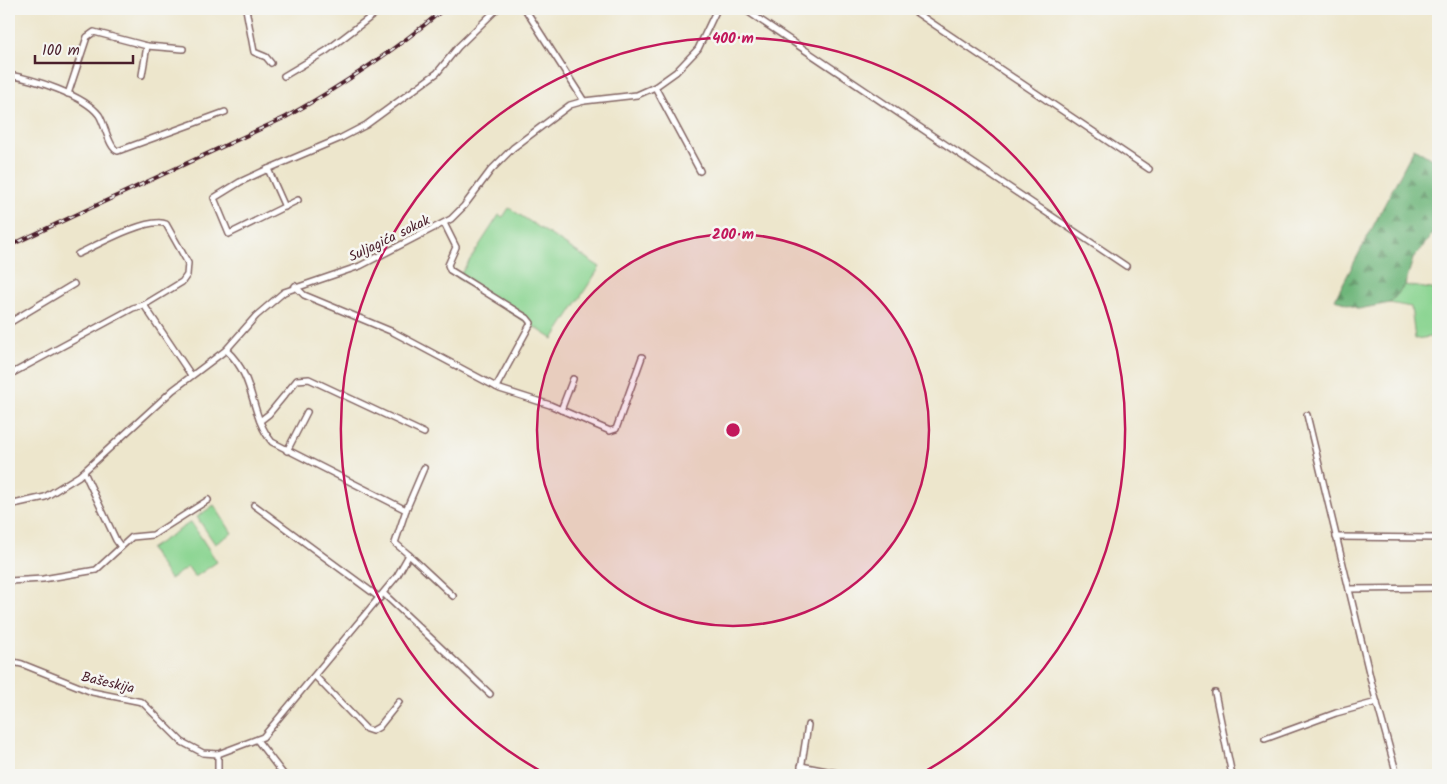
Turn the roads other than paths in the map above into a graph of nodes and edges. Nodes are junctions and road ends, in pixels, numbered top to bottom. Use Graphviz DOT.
graph roads {
  1 [pos="246,9"];
  2 [pos="381,9"];
  3 [pos="497,9"];
  4 [pos="525,9"];
  5 [pos="717,9"];
  6 [pos="744,9"];
  7 [pos="912,9"];
  8 [pos="147,46"];
  9 [pos="183,49"];
  10 [pos="271,63"];
  11 [pos="9,75"];
  12 [pos="142,75"];
  13 [pos="284,76"];
  14 [pos="655,87"];
  15 [pos="68,94"];
  16 [pos="584,101"];
  17 [pos="225,112"];
  18 [pos="268,169"];
  19 [pos="1149,169"];
  20 [pos="700,171"];
  21 [pos="298,200"];
  22 [pos="285,206"];
  23 [pos="444,223"];
  24 [pos="78,254"];
  25 [pos="1126,266"];
  26 [pos="74,284"];
  27 [pos="295,286"];
  28 [pos="144,305"];
  29 [pos="9,323"];
  30 [pos="226,350"];
  31 [pos="642,357"];
  32 [pos="9,375"];
  33 [pos="191,375"];
  34 [pos="573,379"];
  35 [pos="496,387"];
  36 [pos="561,410"];
  37 [pos="307,412"];
  38 [pos="1307,414"];
  39 [pos="260,421"];
  40 [pos="424,433"];
  41 [pos="287,451"];
  42 [pos="424,468"];
  43 [pos="84,472"];
  44 [pos="208,500"];
  45 [pos="9,504"];
  46 [pos="254,505"];
  47 [pos="406,510"];
  48 [pos="1336,537"];
  49 [pos="1438,538"];
  50 [pos="121,547"];
  51 [pos="409,555"];
  52 [pos="9,581"];
  53 [pos="1438,588"];
  54 [pos="1349,589"];
  55 [pos="382,596"];
  56 [pos="453,596"];
  57 [pos="9,662"];
  58 [pos="315,676"];
  59 [pos="490,694"];
  60 [pos="1215,694"];
  61 [pos="399,702"];
  62 [pos="1377,702"];
  63 [pos="808,725"];
  64 [pos="1265,739"];
  65 [pos="257,740"];
  66 [pos="218,754"];
  67 [pos="801,766"];
  68 [pos="218,775"];
  69 [pos="284,775"];
  70 [pos="800,775"];
  71 [pos="847,775"];
  72 [pos="1232,775"];
  73 [pos="1397,775"];
  1 -- 10 [label="street"];
  2 -- 13 [label="street"];
  3 -- 18 [label="street"];
  4 -- 16 [label="street"];
  5 -- 14 [label="street, Suljagića sokak"];
  6 -- 25 [label="street"];
  7 -- 19 [label="street"];
  8 -- 9 [label="street"];
  8 -- 12 [label="street"];
  8 -- 15 [label="street"];
  11 -- 15 [label="street"];
  14 -- 16 [label="street, Suljagića sokak"];
  14 -- 20 [label="street"];
  15 -- 17 [label="street"];
  16 -- 23 [label="street, Suljagića sokak"];
  18 -- 22 [label="street"];
  18 -- 22 [label="street"];
  21 -- 22 [label="street"];
  23 -- 27 [label="street, Suljagića sokak"];
  23 -- 35 [label="street"];
  24 -- 28 [label="street"];
  26 -- 29 [label="street"];
  27 -- 30 [label="street, Suljagića sokak"];
  27 -- 35 [label="street"];
  28 -- 32 [label="street"];
  28 -- 33 [label="street"];
  30 -- 33 [label="street, Suljagića sokak"];
  30 -- 39 [label="street"];
  31 -- 36 [label="street"];
  33 -- 43 [label="street, Suljagića sokak"];
  34 -- 36 [label="street"];
  35 -- 36 [label="street"];
  37 -- 41 [label="street"];
  38 -- 48 [label="street"];
  39 -- 40 [label="street"];
  39 -- 41 [label="street"];
  41 -- 47 [label="street"];
  42 -- 47 [label="street"];
  43 -- 45 [label="street, Suljagića sokak"];
  43 -- 50 [label="street"];
  44 -- 50 [label="street"];
  46 -- 55 [label="street"];
  47 -- 51 [label="street"];
  48 -- 49 [label="street"];
  48 -- 54 [label="street"];
  50 -- 52 [label="street"];
  51 -- 55 [label="street"];
  51 -- 56 [label="street"];
  53 -- 54 [label="street"];
  54 -- 62 [label="street"];
  55 -- 58 [label="street"];
  55 -- 59 [label="street"];
  57 -- 66 [label="street, Bašeskija"];
  58 -- 61 [label="street"];
  58 -- 65 [label="street"];
  60 -- 72 [label="street"];
  62 -- 64 [label="street"];
  62 -- 73 [label="street"];
  63 -- 67 [label="street"];
  65 -- 66 [label="street"];
  65 -- 69 [label="street"];
  66 -- 68 [label="street"];
  67 -- 70 [label="street"];
  67 -- 71 [label="street"];
}
